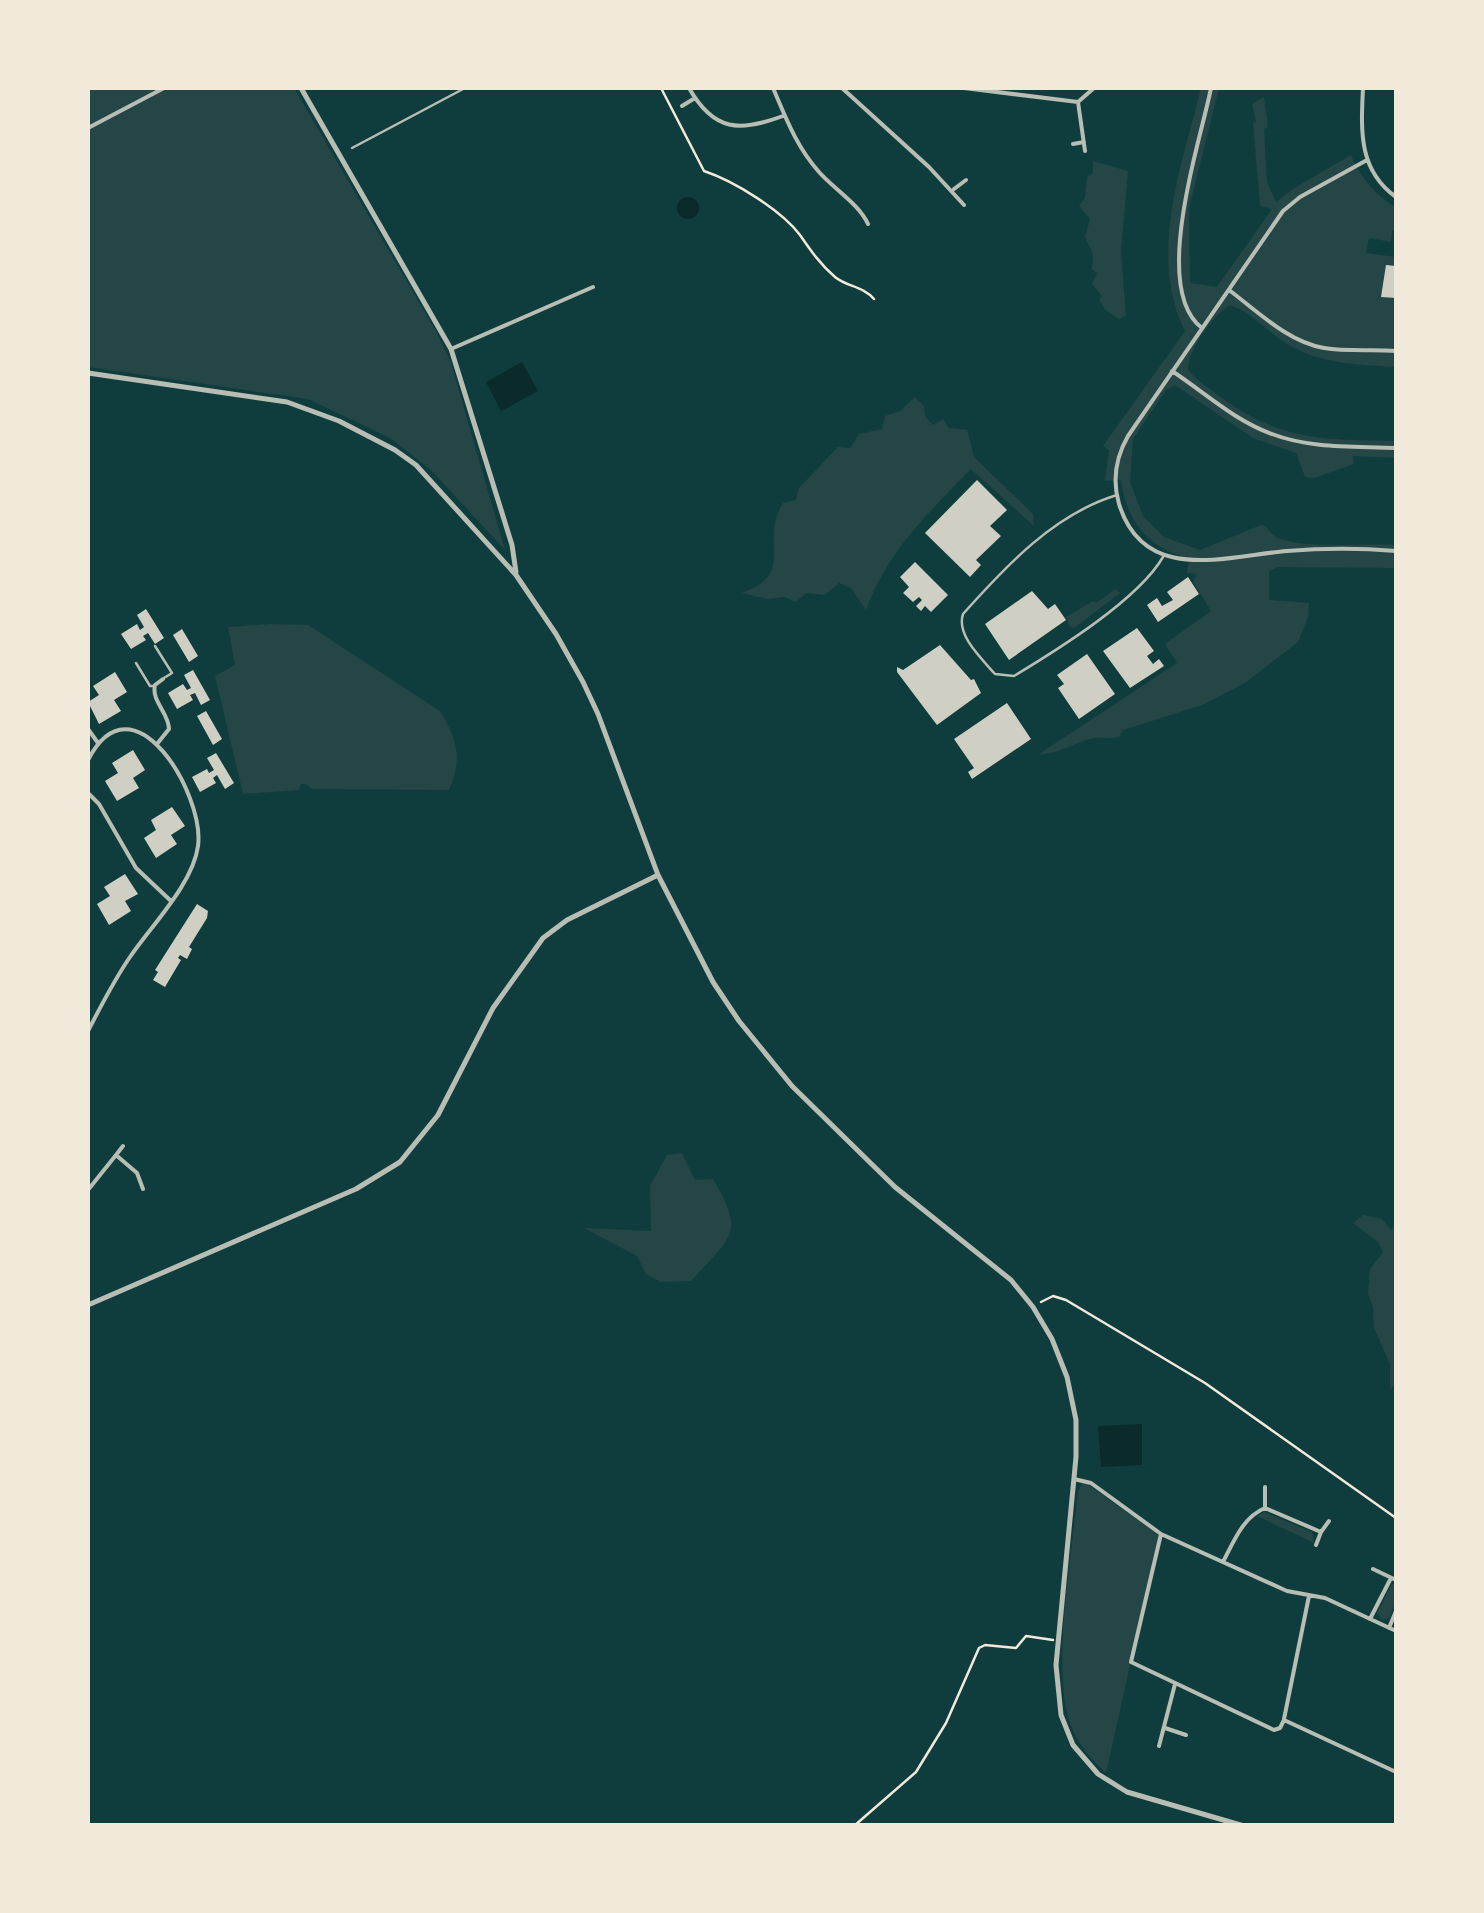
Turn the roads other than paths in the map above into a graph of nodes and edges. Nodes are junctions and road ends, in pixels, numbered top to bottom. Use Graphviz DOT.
graph roads {
  1 [pos="164,88"];
  2 [pos="301,88"];
  3 [pos="465,88"];
  4 [pos="690,88"];
  5 [pos="773,88"];
  6 [pos="842,88"];
  7 [pos="964,88"];
  8 [pos="1094,88"];
  9 [pos="1212,88"];
  10 [pos="1364,88"];
  11 [pos="695,98"];
  12 [pos="1078,102"];
  13 [pos="682,106"];
  14 [pos="784,116"];
  15 [pos="88,128"];
  16 [pos="1084,142"];
  17 [pos="1073,144"];
  18 [pos="352,148"];
  19 [pos="1085,151"];
  20 [pos="1368,160"];
  21 [pos="966,180"];
  22 [pos="952,191"];
  23 [pos="1396,197"];
  24 [pos="964,204"];
  25 [pos="868,224"];
  26 [pos="593,287"];
  27 [pos="1230,290"];
  28 [pos="1202,328"];
  29 [pos="451,349"];
  30 [pos="1396,351"];
  31 [pos="1172,370"];
  32 [pos="88,374"];
  33 [pos="1396,448"];
  34 [pos="1117,495"];
  35 [pos="1396,551"];
  36 [pos="1164,555"];
  37 [pos="516,575"];
  38 [pos="155,646"];
  39 [pos="136,663"];
  40 [pos="163,679"];
  41 [pos="154,686"];
  42 [pos="88,729"];
  43 [pos="98,743"];
  44 [pos="157,744"];
  45 [pos="88,760"];
  46 [pos="88,793"];
  47 [pos="658,875"];
  48 [pos="171,900"];
  49 [pos="88,1030"];
  50 [pos="123,1146"];
  51 [pos="116,1155"];
  52 [pos="143,1189"];
  53 [pos="88,1190"];
  54 [pos="88,1305"];
  55 [pos="1074,1479"];
  56 [pos="1265,1488"];
  57 [pos="1265,1508"];
  58 [pos="1329,1521"];
  59 [pos="1322,1532"];
  60 [pos="1161,1534"];
  61 [pos="1316,1545"];
  62 [pos="1224,1562"];
  63 [pos="1373,1570"];
  64 [pos="1394,1579"];
  65 [pos="1309,1596"];
  66 [pos="1396,1611"];
  67 [pos="1370,1619"];
  68 [pos="1389,1628"];
  69 [pos="1396,1632"];
  70 [pos="1176,1684"];
  71 [pos="1284,1720"];
  72 [pos="1165,1728"];
  73 [pos="1178,1741"];
  74 [pos="1160,1746"];
  75 [pos="1396,1772"];
  76 [pos="1244,1826"];
  1 -- 15 [label="street"];
  2 -- 29 [label="street"];
  3 -- 18 [label="lane"];
  4 -- 11 [label="street"];
  5 -- 14 [label="street"];
  6 -- 22 [label="street"];
  7 -- 12 [label="street"];
  8 -- 12 [label="street"];
  9 -- 28 [label="street"];
  10 -- 20 [label="street"];
  11 -- 13 [label="street"];
  11 -- 14 [label="street"];
  12 -- 16 [label="street"];
  14 -- 25 [label="street"];
  16 -- 17 [label="street"];
  16 -- 19 [label="street"];
  20 -- 23 [label="street"];
  20 -- 27 [label="street"];
  21 -- 22 [label="street"];
  22 -- 24 [label="street"];
  26 -- 29 [label="street"];
  27 -- 28 [label="street"];
  27 -- 30 [label="street"];
  28 -- 31 [label="street"];
  29 -- 37 [label="street"];
  31 -- 33 [label="street"];
  31 -- 34 [label="street"];
  32 -- 37 [label="street"];
  34 -- 36 [label="street"];
  34 -- 36 [label="lane"];
  35 -- 36 [label="street"];
  37 -- 47 [label="street"];
  38 -- 40 [label="lane"];
  39 -- 41 [label="lane"];
  40 -- 41 [label="street"];
  41 -- 44 [label="street"];
  42 -- 43 [label="street"];
  43 -- 44 [label="street"];
  43 -- 45 [label="street"];
  44 -- 48 [label="street"];
  46 -- 48 [label="street"];
  47 -- 54 [label="street"];
  47 -- 55 [label="street"];
  48 -- 49 [label="street"];
  50 -- 51 [label="street"];
  51 -- 52 [label="street"];
  51 -- 53 [label="street"];
  55 -- 60 [label="street"];
  55 -- 76 [label="street"];
  56 -- 57 [label="street"];
  57 -- 59 [label="street"];
  57 -- 62 [label="street"];
  58 -- 59 [label="street"];
  59 -- 61 [label="street"];
  60 -- 62 [label="street"];
  60 -- 70 [label="street"];
  62 -- 65 [label="street"];
  63 -- 64 [label="street"];
  64 -- 67 [label="street"];
  65 -- 67 [label="street"];
  65 -- 71 [label="street"];
  66 -- 68 [label="street"];
  67 -- 68 [label="street"];
  68 -- 69 [label="street"];
  70 -- 71 [label="street"];
  70 -- 72 [label="street"];
  71 -- 75 [label="street"];
  72 -- 73 [label="street"];
  72 -- 74 [label="street"];
}
